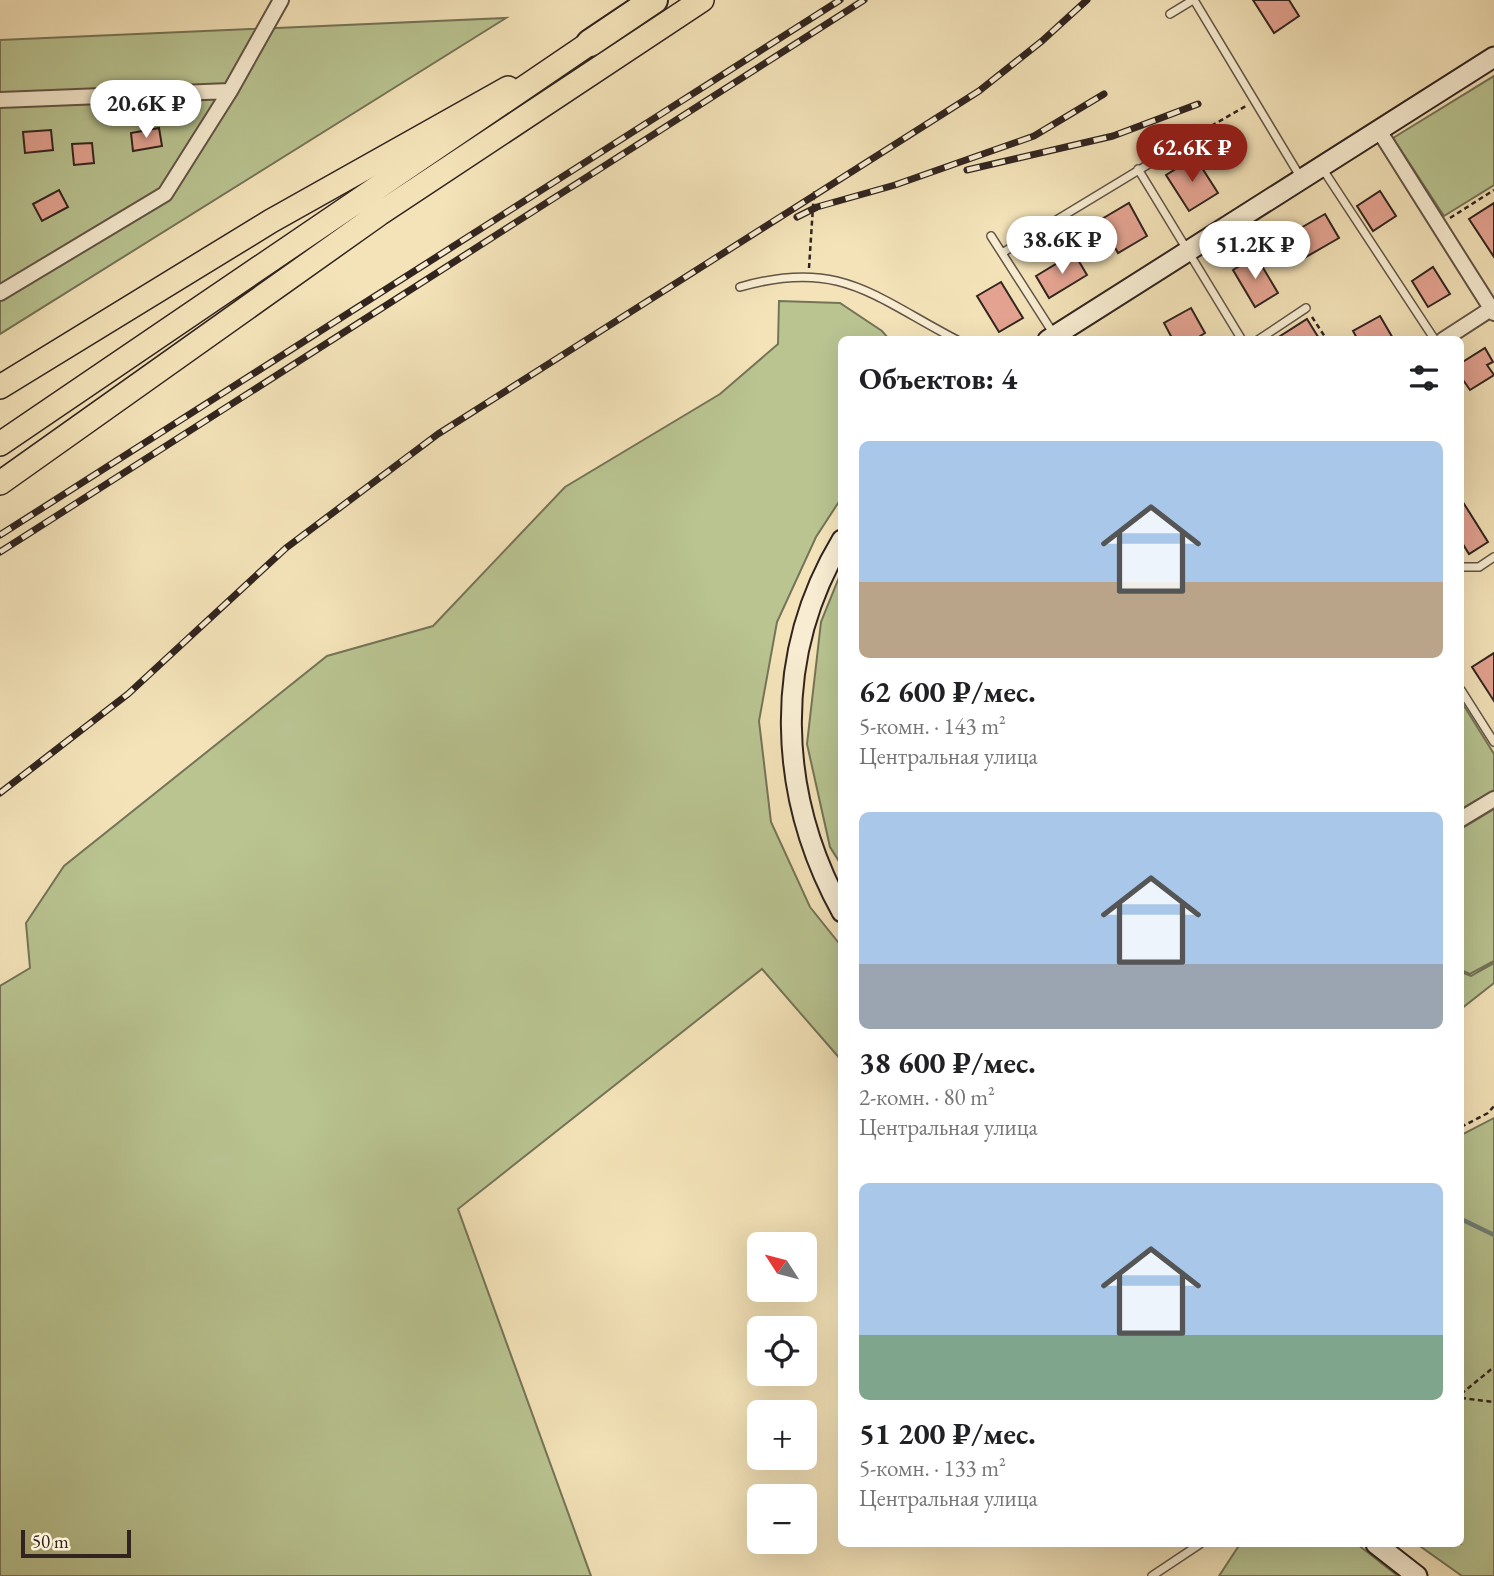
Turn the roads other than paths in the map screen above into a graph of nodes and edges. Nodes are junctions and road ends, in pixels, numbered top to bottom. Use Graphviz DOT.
graph roads {
  1 [pos="281,0"];
  2 [pos="654,0"];
  3 [pos="702,0"];
  4 [pos="1193,0"];
  5 [pos="1170,14"];
  6 [pos="590,43"];
  7 [pos="1494,57"];
  8 [pos="230,91"];
  9 [pos="0,100"];
  10 [pos="1378,129"];
  11 [pos="1195,136"];
  12 [pos="1321,167"];
  13 [pos="1138,169"];
  14 [pos="1301,179"];
  15 [pos="991,236"];
  16 [pos="1187,252"];
  17 [pos="1002,253"];
  18 [pos="740,287"];
  19 [pos="0,293"];
  20 [pos="1306,308"];
  21 [pos="1493,310"];
  22 [pos="949,336"];
  23 [pos="1052,336"];
  24 [pos="1056,336"];
  25 [pos="1240,336"];
  26 [pos="1264,336"];
  27 [pos="1432,336"];
  28 [pos="1450,336"];
  29 [pos="4,385"];
  30 [pos="0,444"];
  31 [pos="0,484"];
  32 [pos="838,546"];
  33 [pos="1494,557"];
  34 [pos="1464,567"];
  35 [pos="1464,695"];
  36 [pos="1494,742"];
  37 [pos="1494,799"];
  38 [pos="1464,816"];
  39 [pos="838,903"];
  40 [pos="1196,1547"];
  41 [pos="1380,1547"];
  42 [pos="1152,1576"];
  43 [pos="1417,1576"];
  1 -- 8 [label="street"];
  2 -- 6 [label="highway"];
  3 -- 31 [label="main road"];
  4 -- 5 [label="lane"];
  4 -- 14 [label="lane"];
  6 -- 29 [label="main road"];
  6 -- 30 [label="main road"];
  7 -- 10 [label="main road"];
  8 -- 9 [label="street"];
  8 -- 19 [label="street"];
  10 -- 12 [label="main road"];
  10 -- 21 [label="street"];
  11 -- 13 [label="lane"];
  12 -- 14 [label="main road"];
  12 -- 27 [label="lane"];
  13 -- 16 [label="lane"];
  13 -- 17 [label="lane"];
  14 -- 16 [label="main road"];
  15 -- 17 [label="lane"];
  16 -- 24 [label="main road"];
  16 -- 25 [label="lane"];
  17 -- 23 [label="lane"];
  18 -- 22 [label="lane"];
  20 -- 26 [label="lane"];
  21 -- 28 [label="street"];
  32 -- 39 [label="main road"];
  33 -- 34 [label="lane"];
  35 -- 36 [label="lane"];
  37 -- 38 [label="street"];
  40 -- 42 [label="lane"];
  41 -- 43 [label="main road"];
}
